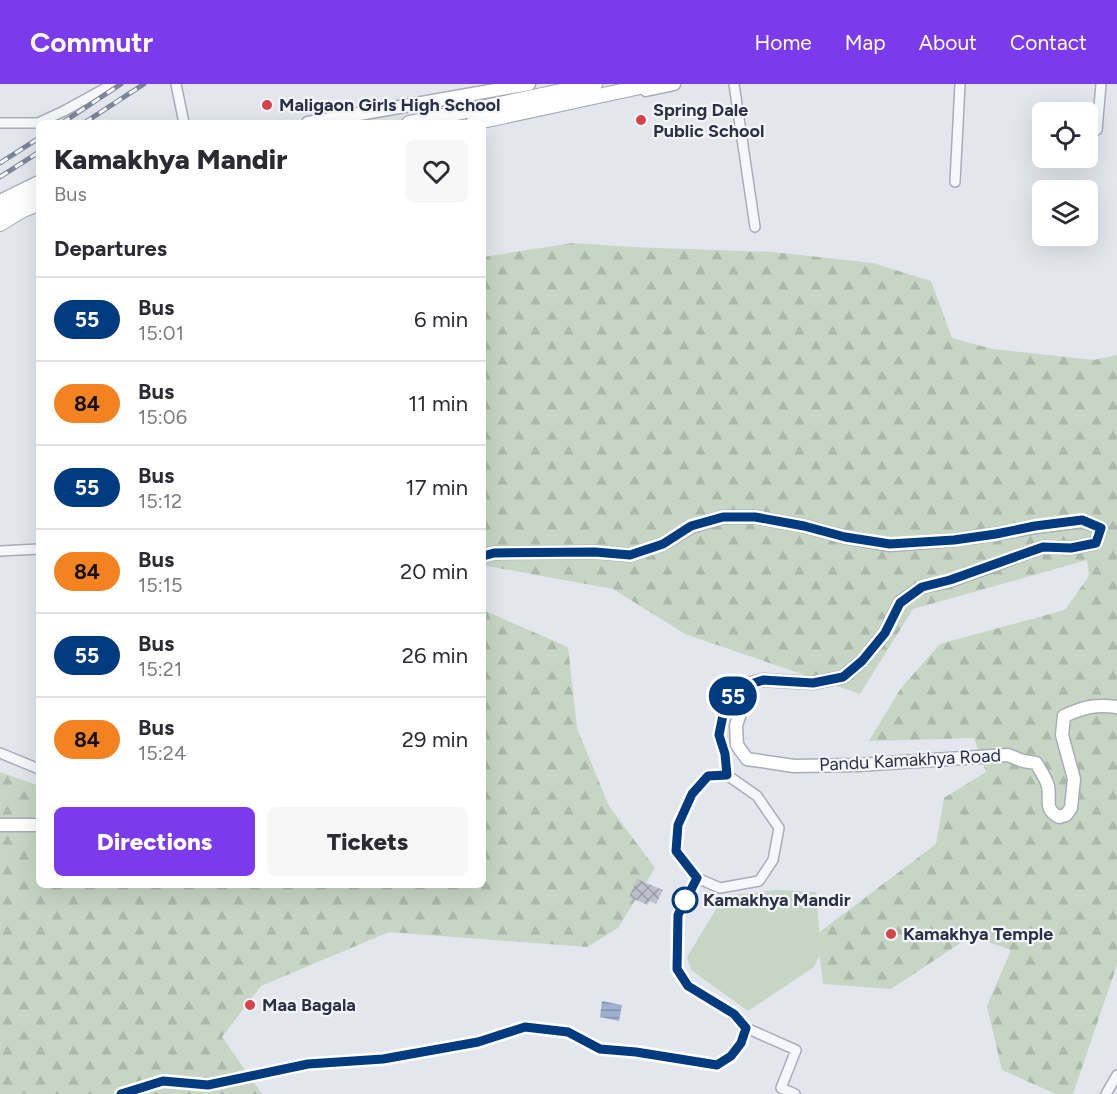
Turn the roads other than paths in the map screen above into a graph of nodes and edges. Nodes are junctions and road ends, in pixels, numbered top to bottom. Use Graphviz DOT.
graph roads {
  1 [pos="113,84"];
  2 [pos="176,84"];
  3 [pos="529,84"];
  4 [pos="595,84"];
  5 [pos="654,84"];
  6 [pos="674,84"];
  7 [pos="734,84"];
  8 [pos="960,84"];
  9 [pos="1101,84"];
  10 [pos="1098,118"];
  11 [pos="44,120"];
  12 [pos="183,120"];
  13 [pos="325,120"];
  14 [pos="423,120"];
  15 [pos="486,120"];
  16 [pos="0,123"];
  17 [pos="36,123"];
  18 [pos="486,125"];
  19 [pos="955,182"];
  20 [pos="36,183"];
  21 [pos="36,192"];
  22 [pos="0,201"];
  23 [pos="36,205"];
  24 [pos="0,210"];
  25 [pos="36,211"];
  26 [pos="0,224"];
  27 [pos="755,227"];
  28 [pos="0,231"];
  29 [pos="36,549"];
  30 [pos="0,551"];
  31 [pos="486,555"];
  32 [pos="751,683"];
  33 [pos="1117,707"];
  34 [pos="0,753"];
  35 [pos="36,768"];
  36 [pos="727,775"];
  37 [pos="0,825"];
  38 [pos="36,825"];
  39 [pos="697,878"];
  40 [pos="746,1028"];
  41 [pos="1117,1075"];
  42 [pos="121,1094"];
  43 [pos="795,1094"];
  44 [pos="1106,1094"];
  1 -- 11 [label="street"];
  2 -- 12 [label="street"];
  3 -- 13 [label="street"];
  4 -- 14 [label="main road"];
  5 -- 15 [label="main road"];
  6 -- 18 [label="street"];
  7 -- 27 [label="street"];
  8 -- 19 [label="street"];
  9 -- 10 [label="street"];
  16 -- 17 [label="street"];
  20 -- 22 [label="street"];
  21 -- 24 [label="main road"];
  23 -- 26 [label="main road"];
  25 -- 28 [label="street"];
  29 -- 30 [label="street"];
  31 -- 32 [label="street"];
  32 -- 33 [label="street, Pandu Kamakhya Road"];
  32 -- 36 [label="street"];
  34 -- 35 [label="street"];
  36 -- 39 [label="street"];
  36 -- 39 [label="street"];
  37 -- 38 [label="street"];
  39 -- 40 [label="street"];
  40 -- 42 [label="street"];
  40 -- 43 [label="street"];
  41 -- 44 [label="street"];
}
